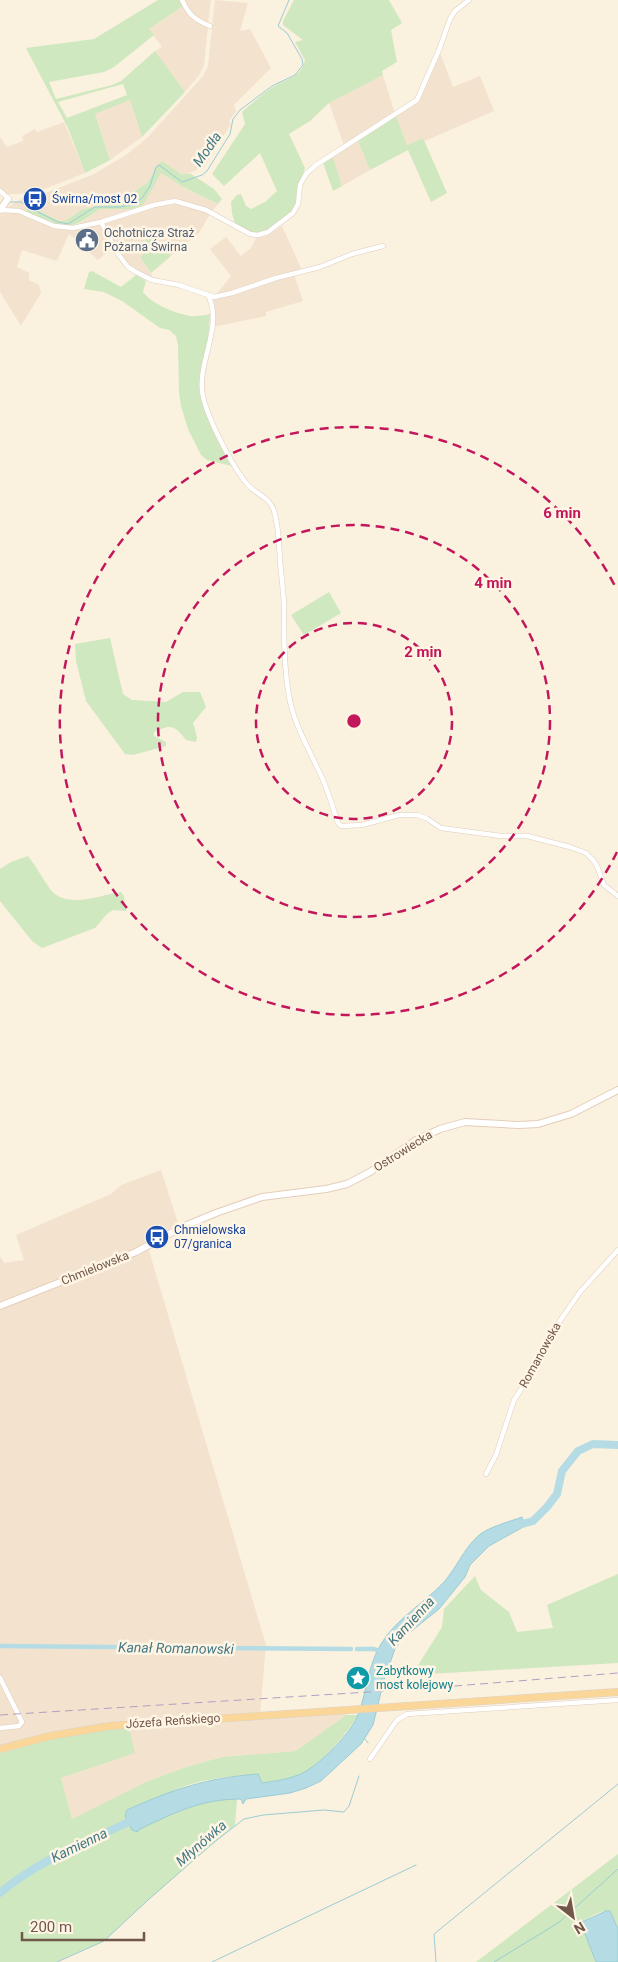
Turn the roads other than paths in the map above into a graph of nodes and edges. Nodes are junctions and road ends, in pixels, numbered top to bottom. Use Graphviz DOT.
graph roads {
  1 [pos="182,0"];
  2 [pos="469,0"];
  3 [pos="210,26"];
  4 [pos="0,192"];
  5 [pos="4,205"];
  6 [pos="101,222"];
  7 [pos="383,246"];
  8 [pos="209,297"];
  9 [pos="618,896"];
  10 [pos="618,1090"];
  11 [pos="216,1213"];
  12 [pos="618,1250"];
  13 [pos="0,1306"];
  14 [pos="486,1474"];
  15 [pos="0,1678"];
  16 [pos="618,1692"];
  17 [pos="618,1700"];
  18 [pos="0,1728"];
  19 [pos="0,1749"];
  20 [pos="370,1759"];
  1 -- 3 [label="street"];
  2 -- 6 [label="street"];
  4 -- 5 [label="street"];
  5 -- 6 [label="street"];
  6 -- 8 [label="street"];
  7 -- 8 [label="street"];
  8 -- 9 [label="street"];
  10 -- 11 [label="street, Ostrowiecka"];
  11 -- 13 [label="street, Chmielowska"];
  12 -- 14 [label="street, Romanowska"];
  15 -- 18 [label="street"];
  16 -- 19 [label="main road, Józefa Reńskiego"];
  17 -- 20 [label="street"];
}
